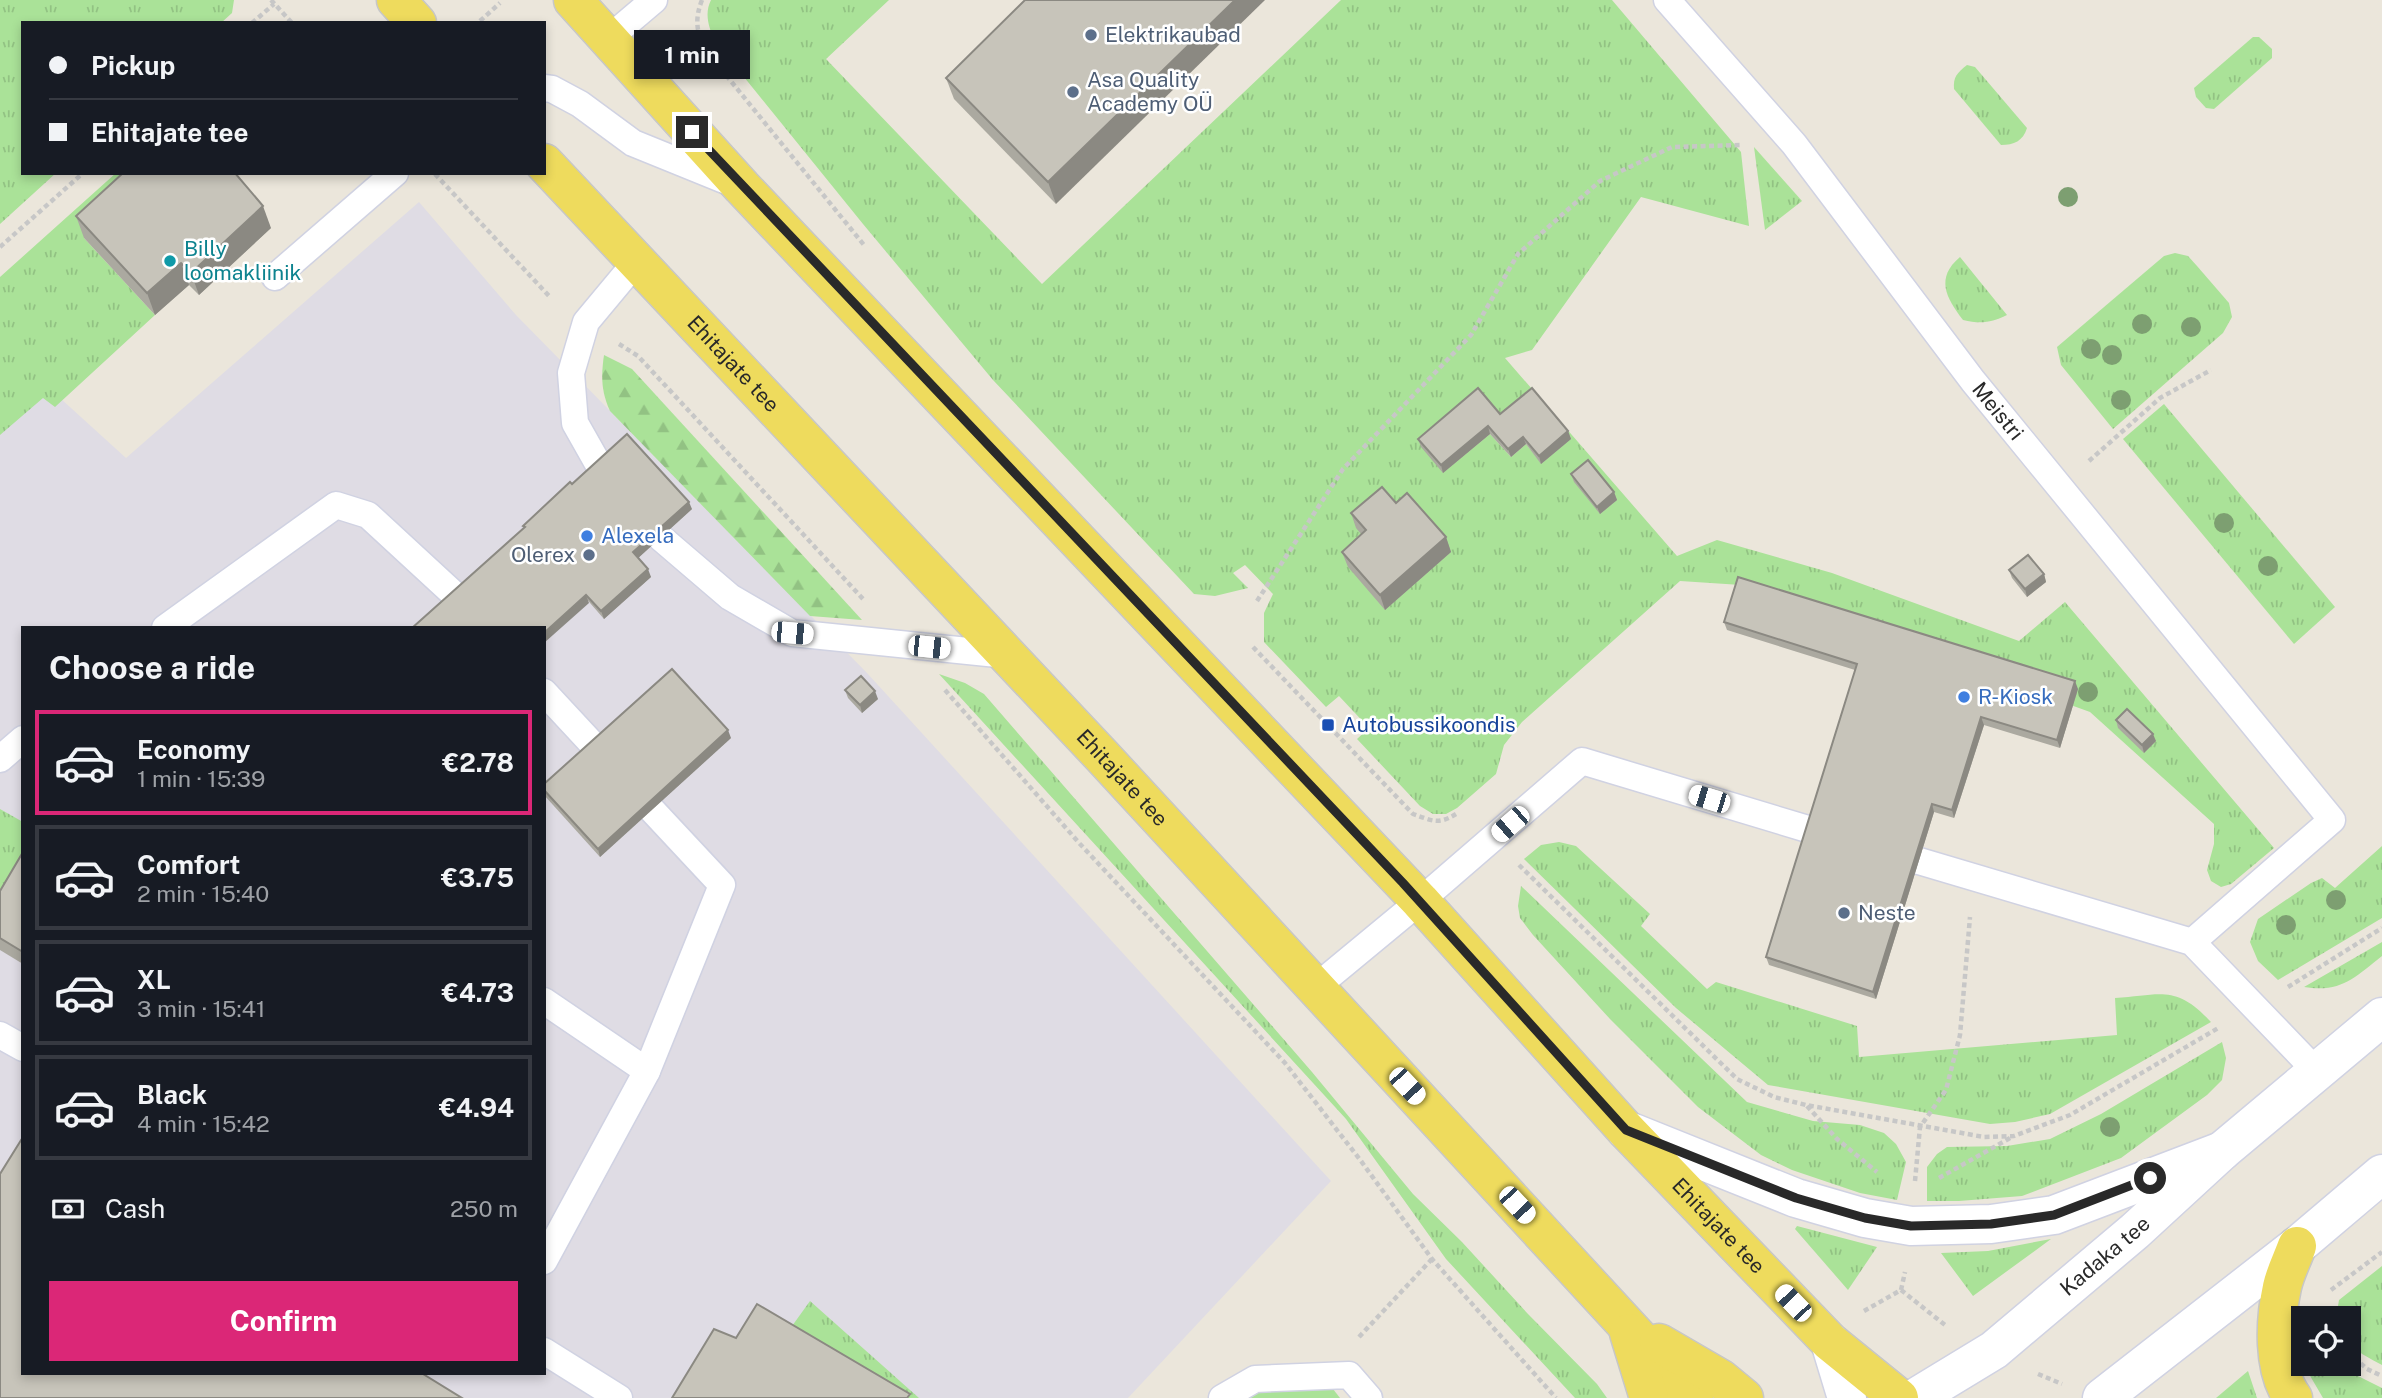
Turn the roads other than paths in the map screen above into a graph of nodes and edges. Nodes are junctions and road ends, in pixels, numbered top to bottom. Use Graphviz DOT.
graph roads {
  1 [pos="396,0"];
  2 [pos="573,0"];
  3 [pos="654,0"];
  4 [pos="1667,0"];
  5 [pos="415,21"];
  6 [pos="608,39"];
  7 [pos="546,88"];
  8 [pos="546,165"];
  9 [pos="393,175"];
  10 [pos="743,187"];
  11 [pos="636,262"];
  12 [pos="275,277"];
  13 [pos="601,468"];
  14 [pos="661,538"];
  15 [pos="457,597"];
  16 [pos="168,626"];
  17 [pos="1007,655"];
  18 [pos="546,694"];
  19 [pos="21,741"];
  20 [pos="596,748"];
  21 [pos="0,759"];
  22 [pos="652,810"];
  23 [pos="1811,830"];
  24 [pos="1919,861"];
  25 [pos="1420,901"];
  26 [pos="2192,942"];
  27 [pos="1316,987"];
  28 [pos="546,1002"];
  29 [pos="2382,1017"];
  30 [pos="0,1035"];
  31 [pos="21,1047"];
  32 [pos="647,1071"];
  33 [pos="2316,1072"];
  34 [pos="1626,1130"];
  35 [pos="2222,1151"];
  36 [pos="2382,1174"];
  37 [pos="2297,1246"];
  38 [pos="546,1257"];
  39 [pos="1627,1325"];
  40 [pos="1830,1342"];
  41 [pos="546,1353"];
  42 [pos="1982,1358"];
  43 [pos="612,1396"];
  44 [pos="1222,1398"];
  45 [pos="1369,1398"];
  46 [pos="1648,1398"];
  47 [pos="1695,1398"];
  48 [pos="1744,1398"];
  49 [pos="1846,1398"];
  50 [pos="1899,1398"];
  51 [pos="1915,1398"];
  52 [pos="1966,1398"];
  53 [pos="2102,1398"];
  54 [pos="2293,1398"];
  1 -- 5 [label="main road"];
  2 -- 6 [label="main road, Ehitajate tee"];
  3 -- 6 [label="lane"];
  4 -- 26 [label="lane, Meistri"];
  6 -- 10 [label="main road, Ehitajate tee"];
  7 -- 10 [label="lane"];
  8 -- 11 [label="main road, Ehitajate tee"];
  9 -- 12 [label="lane"];
  10 -- 25 [label="main road, Ehitajate tee"];
  11 -- 13 [label="lane"];
  11 -- 17 [label="main road, Ehitajate tee"];
  14 -- 17 [label="lane"];
  15 -- 16 [label="lane"];
  17 -- 27 [label="main road, Ehitajate tee"];
  18 -- 20 [label="lane"];
  19 -- 21 [label="lane"];
  22 -- 32 [label="lane"];
  23 -- 25 [label="lane"];
  24 -- 26 [label="lane"];
  25 -- 27 [label="lane"];
  25 -- 34 [label="main road, Ehitajate tee"];
  26 -- 33 [label="lane"];
  27 -- 39 [label="main road, Ehitajate tee"];
  28 -- 32 [label="lane"];
  29 -- 33 [label="main road, Kadaka tee"];
  30 -- 31 [label="lane"];
  32 -- 38 [label="lane"];
  33 -- 35 [label="main road, Kadaka tee"];
  34 -- 35 [label="main road"];
  34 -- 40 [label="main road, Ehitajate tee"];
  35 -- 42 [label="main road, Kadaka tee"];
  36 -- 37 [label="main road"];
  37 -- 53 [label="main road"];
  37 -- 54 [label="main road"];
  39 -- 46 [label="main road"];
  39 -- 47 [label="main road, Ehitajate tee"];
  39 -- 48 [label="main road"];
  40 -- 49 [label="main road"];
  40 -- 50 [label="main road, Ehitajate tee"];
  41 -- 43 [label="lane"];
  42 -- 51 [label="main road, Kadaka tee"];
  42 -- 52 [label="main road"];
  44 -- 45 [label="lane"];
}
